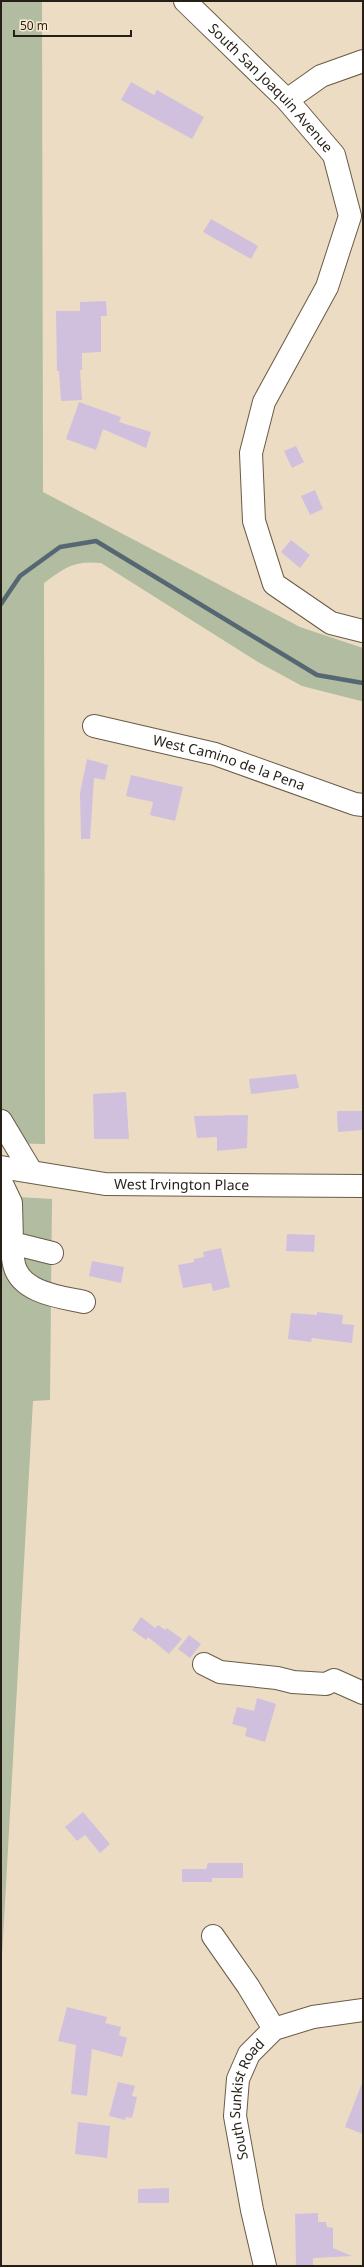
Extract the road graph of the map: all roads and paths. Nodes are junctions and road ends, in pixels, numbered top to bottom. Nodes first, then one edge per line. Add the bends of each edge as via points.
1 (185, 1) edge
2 (363, 62) edge
3 (287, 100) junction
4 (363, 630) edge
5 (94, 726) dead end
6 (363, 805) edge
7 (2, 1125) edge
8 (9, 1175) edge
9 (363, 1186) edge
10 (12, 1242) junction
11 (52, 1253) dead end
12 (84, 1302) dead end
13 (204, 1664) dead end
14 (363, 1693) edge
15 (212, 1936) dead end
16 (363, 2010) edge
17 (274, 2029) junction
18 (265, 2266) edge

1 - 3 street, South San Joaquin Avenue
2 - 3 street via 322,76
3 - 4 street, South San Joaquin Avenue via 334,155 350,216 327,287 264,402 251,454 254,521 274,584 331,623
5 - 6 street, West Camino de la Pena via 215,754
7 - 8 street
8 - 9 street, West Irvington Place via 105,1184
8 - 10 street
10 - 11 street
10 - 12 street via 14,1265 26,1282 50,1294
13 - 14 street via 220,1672 292,1682 326,1684 334,1680
15 - 17 street via 248,1986
16 - 17 street, South Sunkist Road via 313,2017
17 - 18 street, South Sunkist Road via 248,2054 238,2079 235,2116

